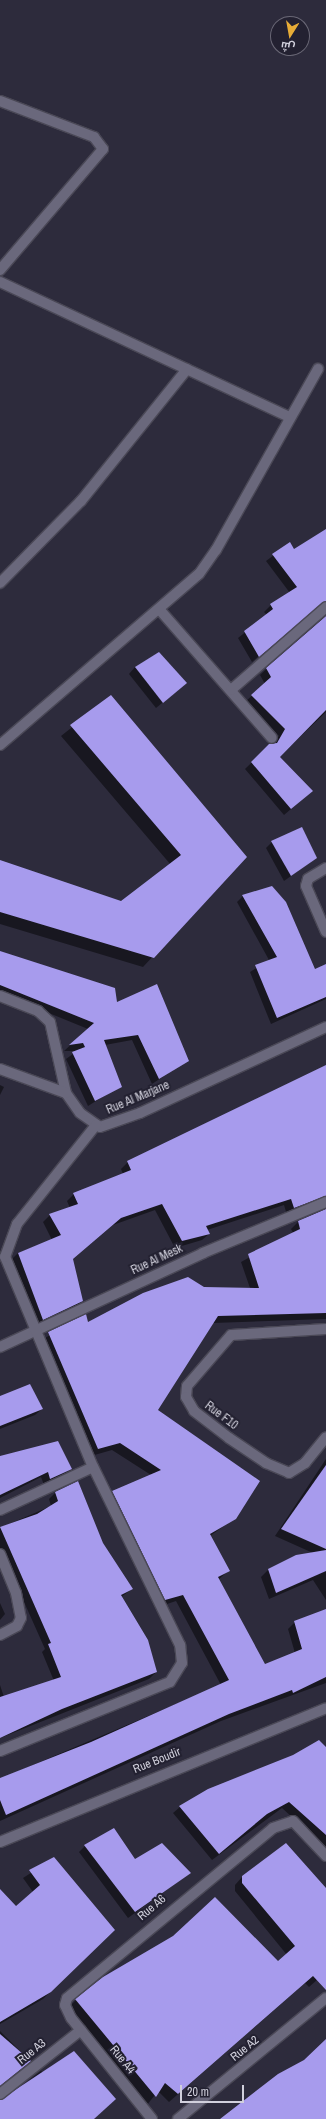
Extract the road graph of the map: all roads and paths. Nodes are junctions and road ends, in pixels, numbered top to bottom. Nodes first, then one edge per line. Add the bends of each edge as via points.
1 (0, 101) edge
2 (0, 270) edge
3 (0, 282) edge
4 (187, 369) junction
5 (318, 369) dead end
6 (289, 417) junction
7 (0, 583) edge
8 (326, 607) edge
9 (159, 609) junction
10 (231, 690) junction
11 (272, 738) dead end
12 (0, 745) edge
13 (326, 868) edge
14 (326, 932) edge
15 (0, 996) edge
16 (326, 1027) edge
17 (0, 1069) edge
18 (66, 1093) junction
19 (96, 1125) junction
20 (326, 1202) edge
21 (326, 1329) edge
22 (35, 1331) junction
23 (0, 1347) edge
24 (326, 1437) edge
25 (93, 1466) junction
26 (0, 1510) edge
27 (0, 1554) edge
28 (0, 1635) edge
29 (326, 1708) edge
30 (0, 1751) edge
31 (0, 1842) edge
32 (326, 1856) edge
33 (326, 1998) edge
34 (71, 2018) joint
35 (81, 2030) junction
36 (0, 2094) edge
37 (152, 2119) edge
38 (178, 2119) edge

1 - 2 street via 94,137 103,149
3 - 4 street
4 - 6 street
4 - 7 street via 81,502
5 - 6 street
6 - 9 street via 216,550 199,574
8 - 10 street
9 - 10 street
9 - 12 street
10 - 11 street
13 - 14 street via 308,879 306,886
15 - 18 street, Rue Al Marjane via 38,1011 50,1022
16 - 19 street, Rue Al Marjane via 140,1113 105,1126
17 - 18 street
18 - 19 street, Rue Al Marjane via 80,1113
19 - 22 street via 34,1199 7,1242 6,1263
20 - 22 street, Rue Al Mesk via 203,1253
21 - 24 street, Rue F10 via 231,1335 187,1386 186,1397 194,1411 229,1438 266,1463 289,1474 305,1464
22 - 23 street, Rue Al Mesk
22 - 25 street
25 - 26 street
25 - 30 street via 180,1645 180,1669 170,1682
27 - 28 street via 16,1593 21,1618 17,1626
29 - 31 street, Rue Boudir
32 - 34 street, Rue A6 via 293,1822 272,1828 78,1987 66,2002
33 - 38 street, Rue A2
34 - 35 street, Rue A4
35 - 36 street, Rue A3
35 - 37 street, Rue A4

